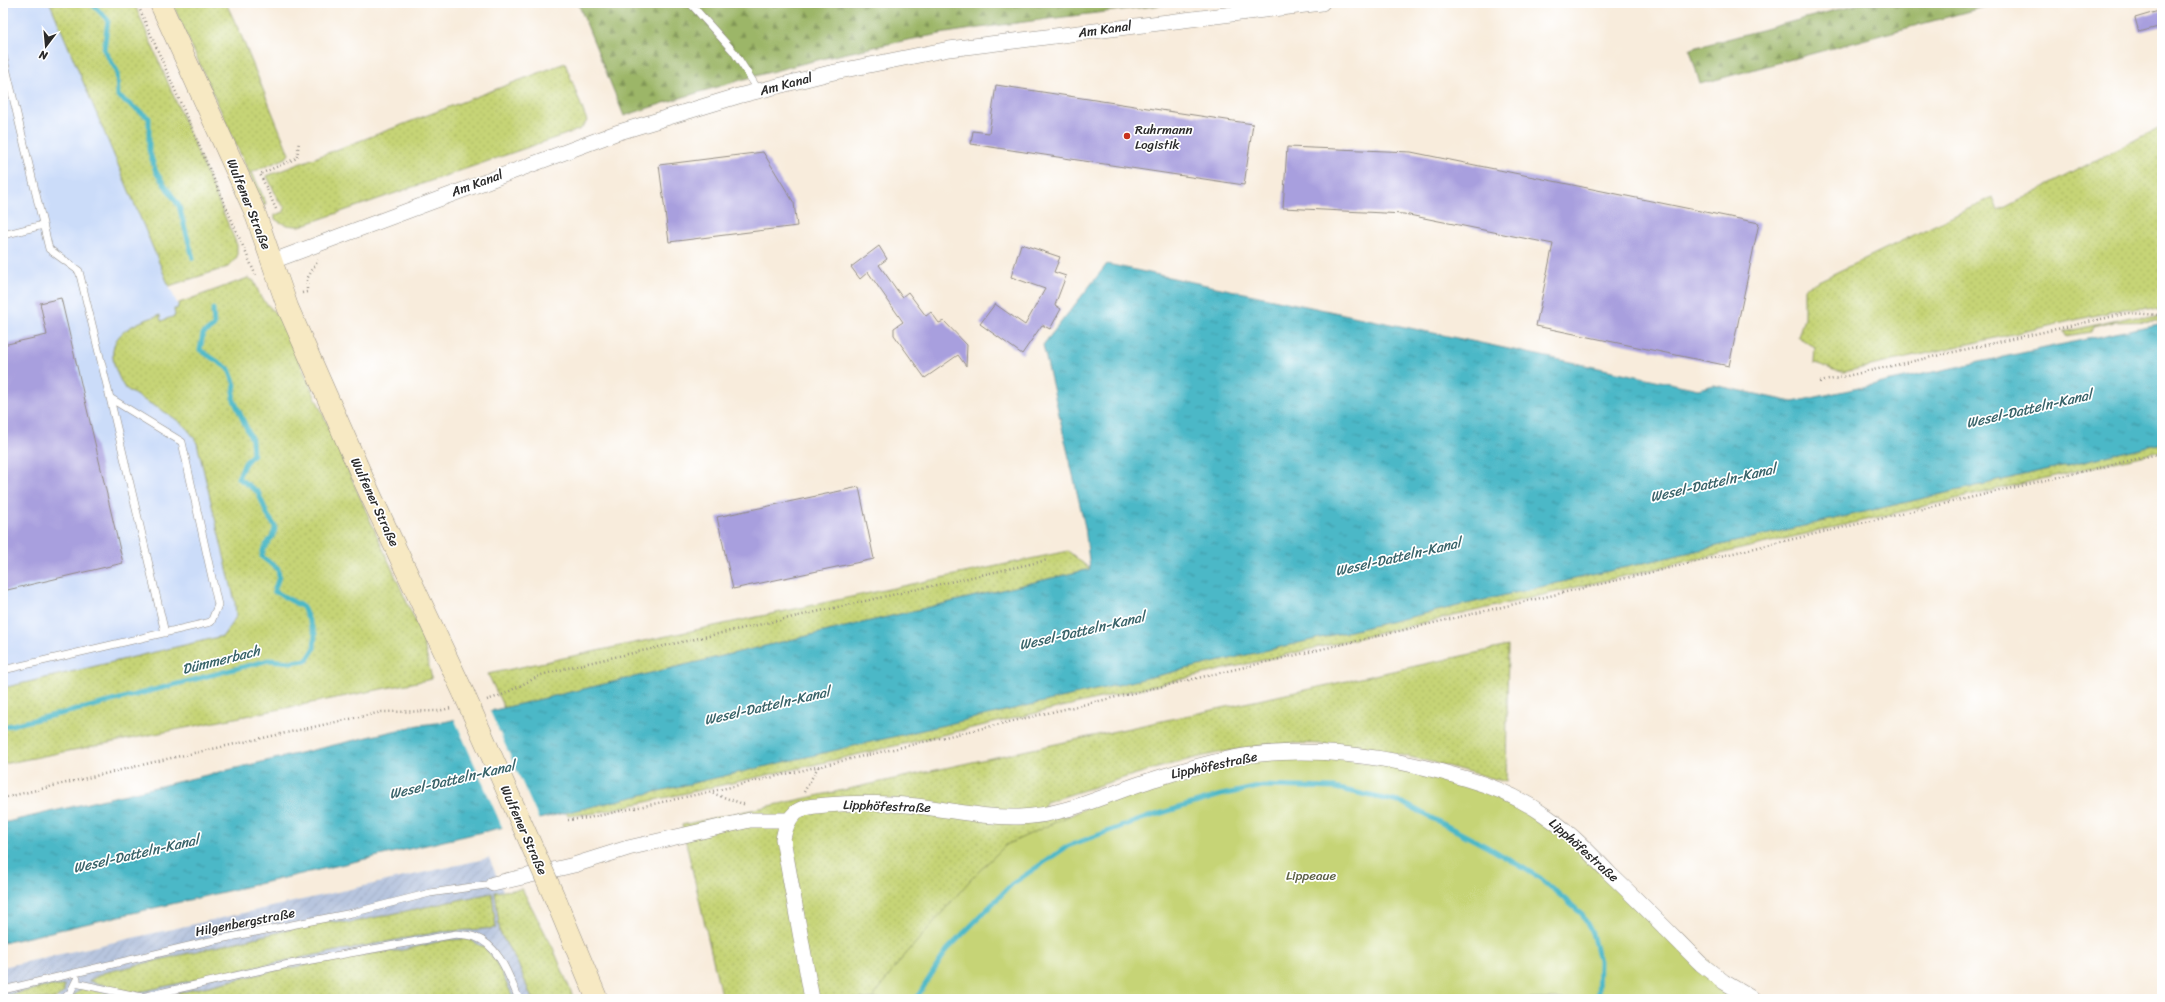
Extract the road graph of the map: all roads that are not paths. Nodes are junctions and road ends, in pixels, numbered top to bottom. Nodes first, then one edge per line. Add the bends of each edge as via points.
1 (160, 3) edge
2 (690, 3) edge
3 (1322, 3) edge
4 (3, 55) edge
5 (759, 91) junction
6 (42, 225) junction
7 (3, 235) edge
8 (273, 261) junction
9 (110, 398) junction
10 (165, 633) junction
11 (3, 670) edge
12 (789, 820) junction
13 (493, 884) joint
14 (81, 972) junction
15 (75, 983) junction
16 (3, 990) edge
17 (138, 998) edge
18 (63, 999) edge
19 (519, 999) edge
20 (597, 999) edge
21 (812, 999) edge
22 (1753, 999) edge

1 - 8 main road, Wulfener Straße via 254,210
2 - 5 lane via 734,52
3 - 5 street, Am Kanal via 949,49 830,72
4 - 6 lane
5 - 8 street, Am Kanal via 604,137
6 - 7 lane
6 - 9 lane via 49,249 79,271
8 - 20 main road, Wulfener Straße, bridge via 288,308 352,454 557,903
9 - 10 lane
9 - 10 lane via 182,442 218,605 211,622
10 - 11 lane
12 - 13 street via 750,820 628,848 574,865
12 - 21 street via 782,838
12 - 22 street, Lipphöfestraße via 798,810 804,808 839,804 915,806 1002,817 1041,815 1068,809 1159,777 1204,765 1270,753 1318,752 1398,762 1482,783 1545,815 1572,836 1701,964 1724,982
13 - 14 lane, Hilgenbergstraße via 430,893 352,913 210,941
14 - 15 lane
14 - 16 lane, Hilgenbergstraße
15 - 17 lane
15 - 18 lane
17 - 19 lane via 284,965 456,934 474,936 488,944 502,960

